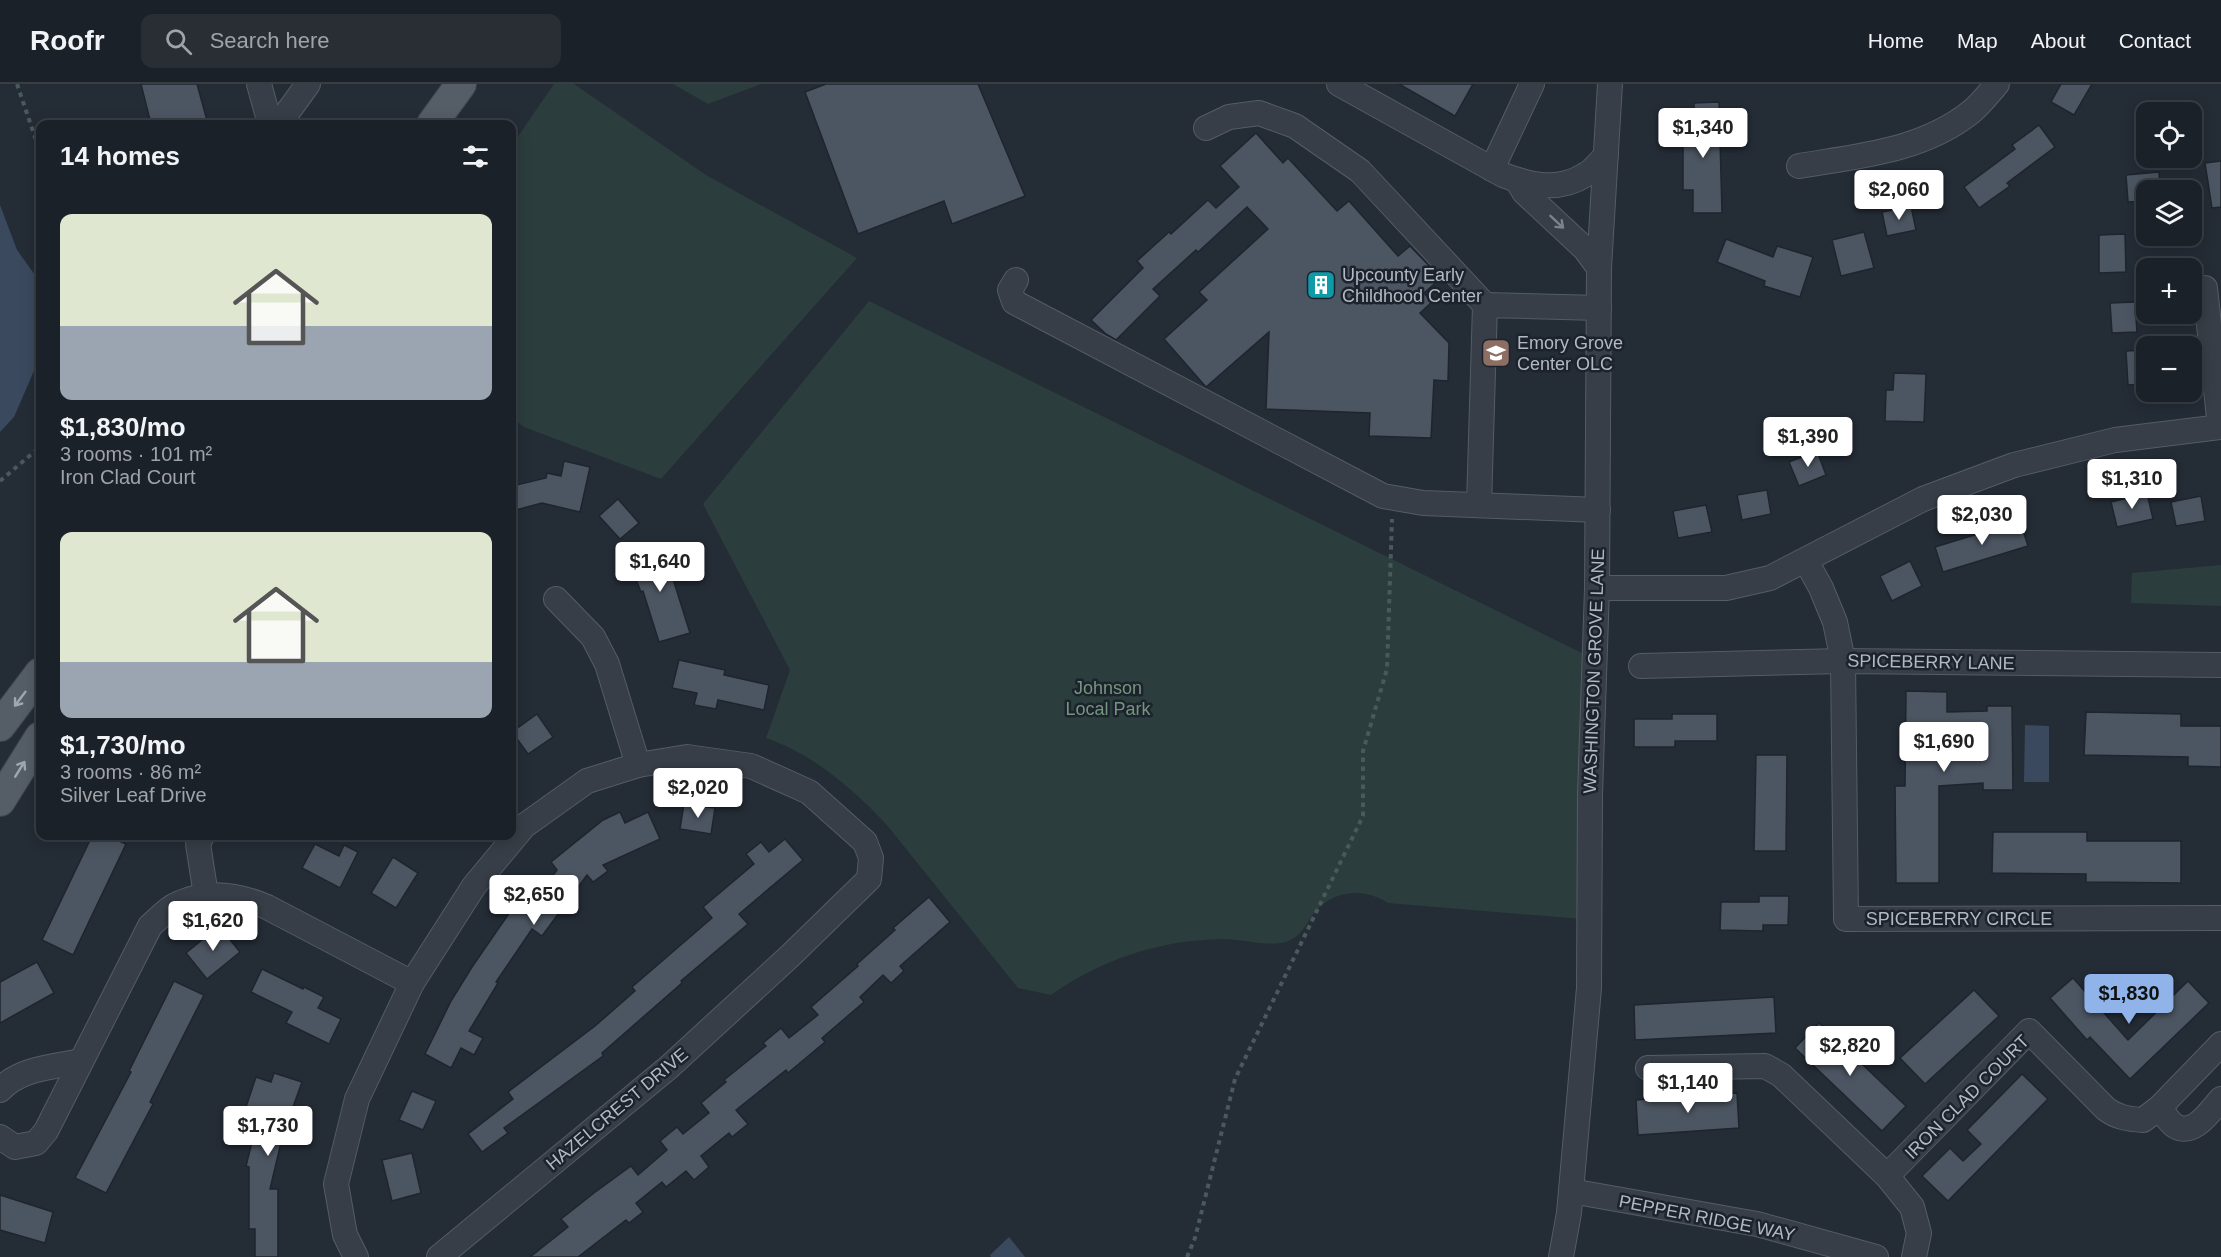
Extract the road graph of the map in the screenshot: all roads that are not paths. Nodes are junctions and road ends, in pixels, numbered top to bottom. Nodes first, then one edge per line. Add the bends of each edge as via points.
1 (259, 84) edge
2 (308, 84) edge
3 (461, 84) edge
4 (1340, 84) edge
5 (1532, 84) edge
6 (1610, 84) edge
7 (1997, 84) edge
8 (269, 120) edge
9 (282, 120) edge
10 (435, 120) edge
11 (1206, 128) dead end
12 (1606, 155) junction
13 (1799, 166) dead end
14 (1492, 169) junction
15 (1517, 180) junction
16 (1599, 268) junction
17 (1016, 280) dead end
18 (2205, 288) dead end
19 (1485, 305) junction
20 (1599, 308) junction
21 (2221, 427) edge
22 (1479, 505) junction
23 (1598, 510) junction
24 (1806, 561) junction
25 (1597, 588) junction
26 (556, 599) dead end
27 (1843, 662) junction
28 (2221, 665) edge
29 (1641, 666) dead end
30 (36, 678) edge
31 (0, 726) edge
32 (36, 743) edge
33 (638, 765) junction
34 (0, 801) edge
35 (516, 835) edge
36 (200, 840) edge
37 (512, 840) edge
38 (206, 895) junction
39 (2221, 918) edge
40 (412, 983) junction
41 (2221, 1044) edge
42 (81, 1061) junction
43 (1648, 1068) dead end
44 (0, 1090) edge
45 (2221, 1099) edge
46 (2159, 1108) junction
47 (0, 1137) edge
48 (1887, 1176) junction
49 (1571, 1191) junction
50 (356, 1257) edge
51 (439, 1257) edge
52 (1561, 1257) edge
53 (1876, 1257) edge
54 (1914, 1257) edge

1 - 8 street
2 - 9 street
3 - 10 main road
4 - 14 street
5 - 14 street
6 - 12 street, WASHINGTON GROVE LANE
7 - 13 street via 1972,111 1927,139 1882,153
11 - 19 street via 1229,117 1259,113 1295,126 1360,171
12 - 15 street via 1587,175 1569,183 1550,187
12 - 16 street, WASHINGTON GROVE LANE
14 - 15 street
15 -> 16 street via 1524,192 1585,249
16 - 20 street, WASHINGTON GROVE LANE
17 - 22 street via 1010,290 1014,302 1383,496 1423,503
18 - 21 street
19 - 20 street
19 - 22 street
20 - 23 street, WASHINGTON GROVE LANE
21 - 24 street via 2115,440 2014,465 1923,499
22 - 23 street
23 - 25 street, WASHINGTON GROVE LANE
24 - 25 street via 1770,578 1726,588
24 - 27 street via 1835,622
25 - 49 street, WASHINGTON GROVE LANE via 1588,988
26 - 33 street via 593,637 607,664
27 - 28 street, SPICEBERRY LANE
27 - 29 street, SPICEBERRY LANE
27 - 39 street, SPICEBERRY CIRCLE via 1846,919
30 -> 31 main road
34 -> 32 main road
33 - 35 street, HAZELCREST DRIVE via 587,781
33 - 51 street, HAZELCREST DRIVE via 687,757 751,766 810,792 865,842 872,858 869,879 669,1067
36 - 38 street
37 - 40 street, HAZELCREST DRIVE via 474,885
38 - 40 street via 244,897
38 - 42 street via 178,903 150,926
40 - 50 street, HAZELCREST DRIVE via 357,1099 336,1184 345,1236
41 - 46 street, IRON CLAD COURT
42 - 44 street via 27,1072
42 - 47 street via 36,1143 15,1147
43 - 48 street via 1765,1066 1781,1075
45 - 46 street via 2197,1125 2185,1128 2175,1125
46 - 48 street, IRON CLAD COURT via 2143,1120 2115,1116 2029,1031
48 - 54 street via 1912,1207 1919,1233
49 - 52 street, WASHINGTON GROVE LANE
49 - 53 street, PEPPER RIDGE WAY via 1757,1224

